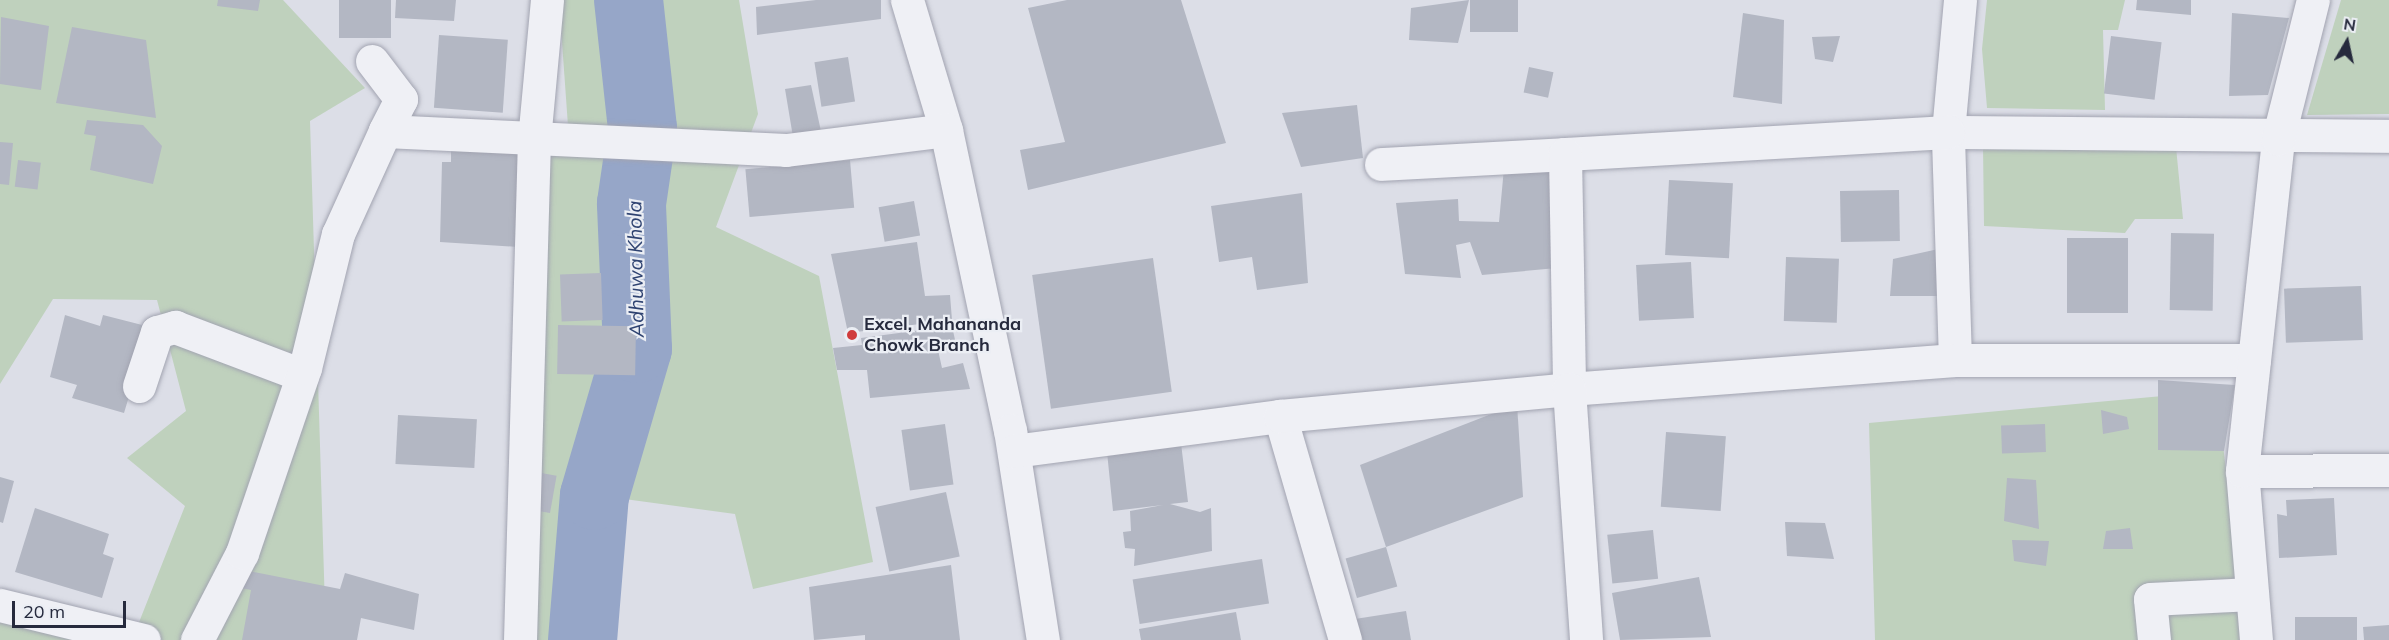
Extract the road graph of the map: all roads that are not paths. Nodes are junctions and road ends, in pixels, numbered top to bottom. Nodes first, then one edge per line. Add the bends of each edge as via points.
1 (547, 0) edge
2 (907, 0) edge
3 (1960, 0) edge
4 (2313, 0) edge
5 (372, 61) dead end
6 (946, 130) junction
7 (385, 131) junction
8 (1948, 132) junction
9 (2389, 136) edge
10 (2278, 139) junction
11 (534, 140) junction
12 (1565, 154) junction
13 (1382, 164) dead end
14 (1955, 360) junction
15 (2254, 360) junction
16 (302, 375) junction
17 (139, 386) dead end
18 (1569, 389) junction
19 (1280, 416) junction
20 (1014, 451) junction
21 (2389, 470) edge
22 (2242, 471) junction
23 (2252, 594) junction
24 (0, 604) edge
25 (144, 640) edge
26 (197, 640) edge
27 (520, 640) edge
28 (1043, 640) edge
29 (1345, 640) edge
30 (1586, 640) edge
31 (2154, 640) edge
32 (2256, 640) edge

1 - 11 street
2 - 6 street
3 - 8 street
4 - 10 street
5 - 7 street via 401,99
6 - 11 street via 786,150 665,141
6 - 20 street
7 - 11 street
7 - 16 street via 338,234
8 - 10 street
8 - 12 street
8 - 14 street
9 - 10 street
10 - 15 street
11 - 27 street
12 - 13 street
12 - 18 street
14 - 15 street
14 - 18 street
15 - 22 street
16 - 17 street via 175,327 157,332
16 - 26 street via 242,553
18 - 19 street
18 - 30 street
19 - 20 street
19 - 29 street
20 - 28 street
21 - 22 street
22 - 23 street
23 - 31 street via 2150,598
23 - 32 street
24 - 25 street

